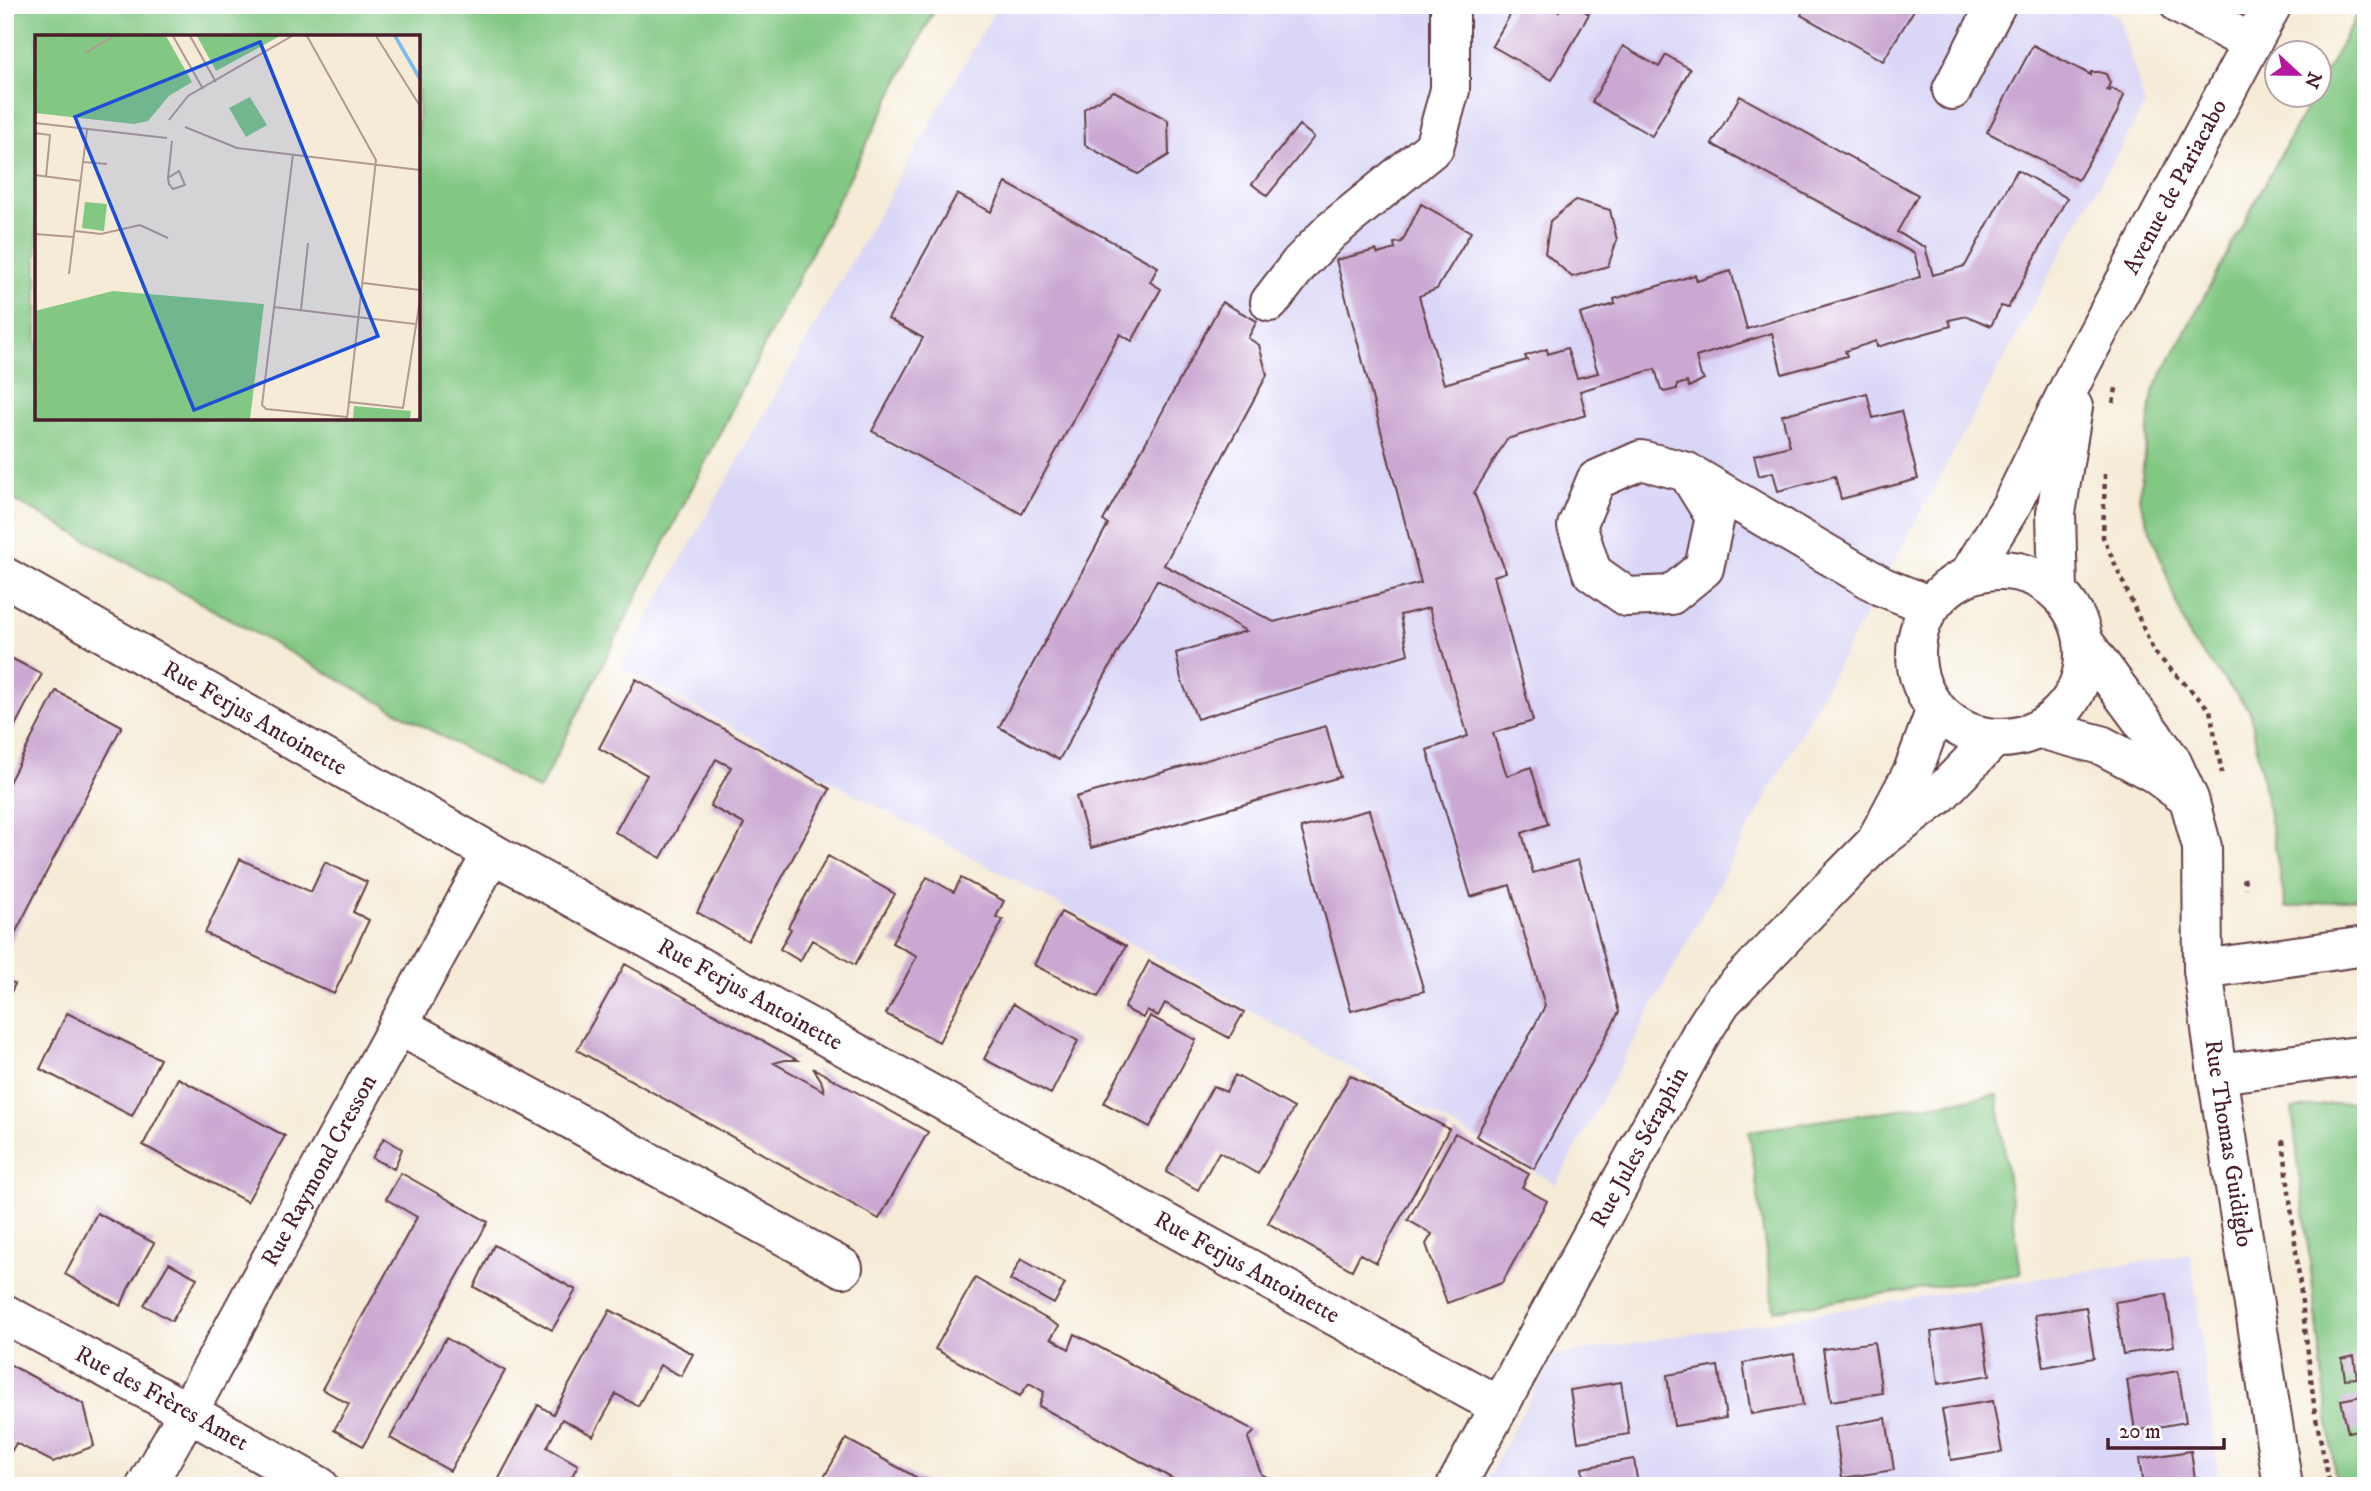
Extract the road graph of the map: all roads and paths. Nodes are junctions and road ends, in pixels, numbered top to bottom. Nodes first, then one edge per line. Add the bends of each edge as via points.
1 (1450, 5) edge
2 (1996, 5) edge
3 (2180, 5) edge
4 (2272, 5) edge
5 (2251, 43) junction
6 (1952, 90) dead end
7 (1270, 302) dead end
8 (2079, 368) junction
9 (2119, 377) dead end
10 (2109, 416) dead end
11 (2105, 470) dead end
12 (1687, 472) dead end
13 (1968, 576) junction
14 (5, 577) edge
15 (2058, 592) junction
16 (1925, 619) junction
17 (2083, 641) junction
18 (1936, 709) junction
19 (2040, 729) junction
20 (1993, 739) junction
21 (2224, 779) dead end
22 (2189, 799) junction
23 (1874, 844) junction
24 (492, 853) junction
25 (2243, 874) dead end
26 (2246, 888) dead end
27 (2366, 947) edge
28 (2203, 969) junction
29 (398, 1025) junction
30 (2366, 1055) edge
31 (2217, 1074) junction
32 (2283, 1140) dead end
33 (843, 1268) dead end
34 (5, 1314) edge
35 (1499, 1406) junction
36 (188, 1412) junction
37 (146, 1486) edge
38 (319, 1486) edge
39 (1456, 1486) edge
40 (2283, 1486) edge
41 (2330, 1486) edge

1 - 7 street via 1450,90 1434,147 1331,231
2 - 6 street
3 - 5 street
4 - 5 street, Avenue de Pariacabo
5 - 8 street, Avenue de Pariacabo
8 - 13 street, Avenue de Pariacabo via 2011,506
8 - 15 street, Avenue de Pariacabo via 2056,513
9 - 10 path
11 - 21 path via 2103,537 2154,652 2210,710
12 - 16 street via 1883,587
13 - 15 street via 1991,570 2015,571
13 - 16 street via 1948,588
14 - 24 street, Rue Ferjus Antoinette
15 - 17 street via 2075,615
16 - 18 street via 1915,660 1922,686
17 - 19 street via 2083,667 2075,692 2060,713
17 - 22 street, Rue Thomas Guidiglo via 2171,760
18 - 20 street via 1951,724
18 - 23 street via 1913,771
19 - 20 street
19 - 22 street via 2101,745 2154,773
20 - 23 street via 1939,795
22 - 28 street, Rue Thomas Guidiglo via 2202,847
23 - 35 street, Rue Jules Séraphin via 1722,1001
24 - 29 street, Rue Raymond Cresson
24 - 35 street, Rue Ferjus Antoinette
25 - 26 path
27 - 28 street
28 - 31 street, Rue Thomas Guidiglo
29 - 33 street
29 - 36 street, Rue Raymond Cresson
30 - 31 street
31 - 40 street, Rue Thomas Guidiglo
32 - 41 path via 2315,1413
34 - 36 street, Rue des Frères Amet
35 - 39 street, Rue Jules Séraphin
36 - 37 street, Rue Raymond Cresson
36 - 38 street, Rue des Frères Amet

